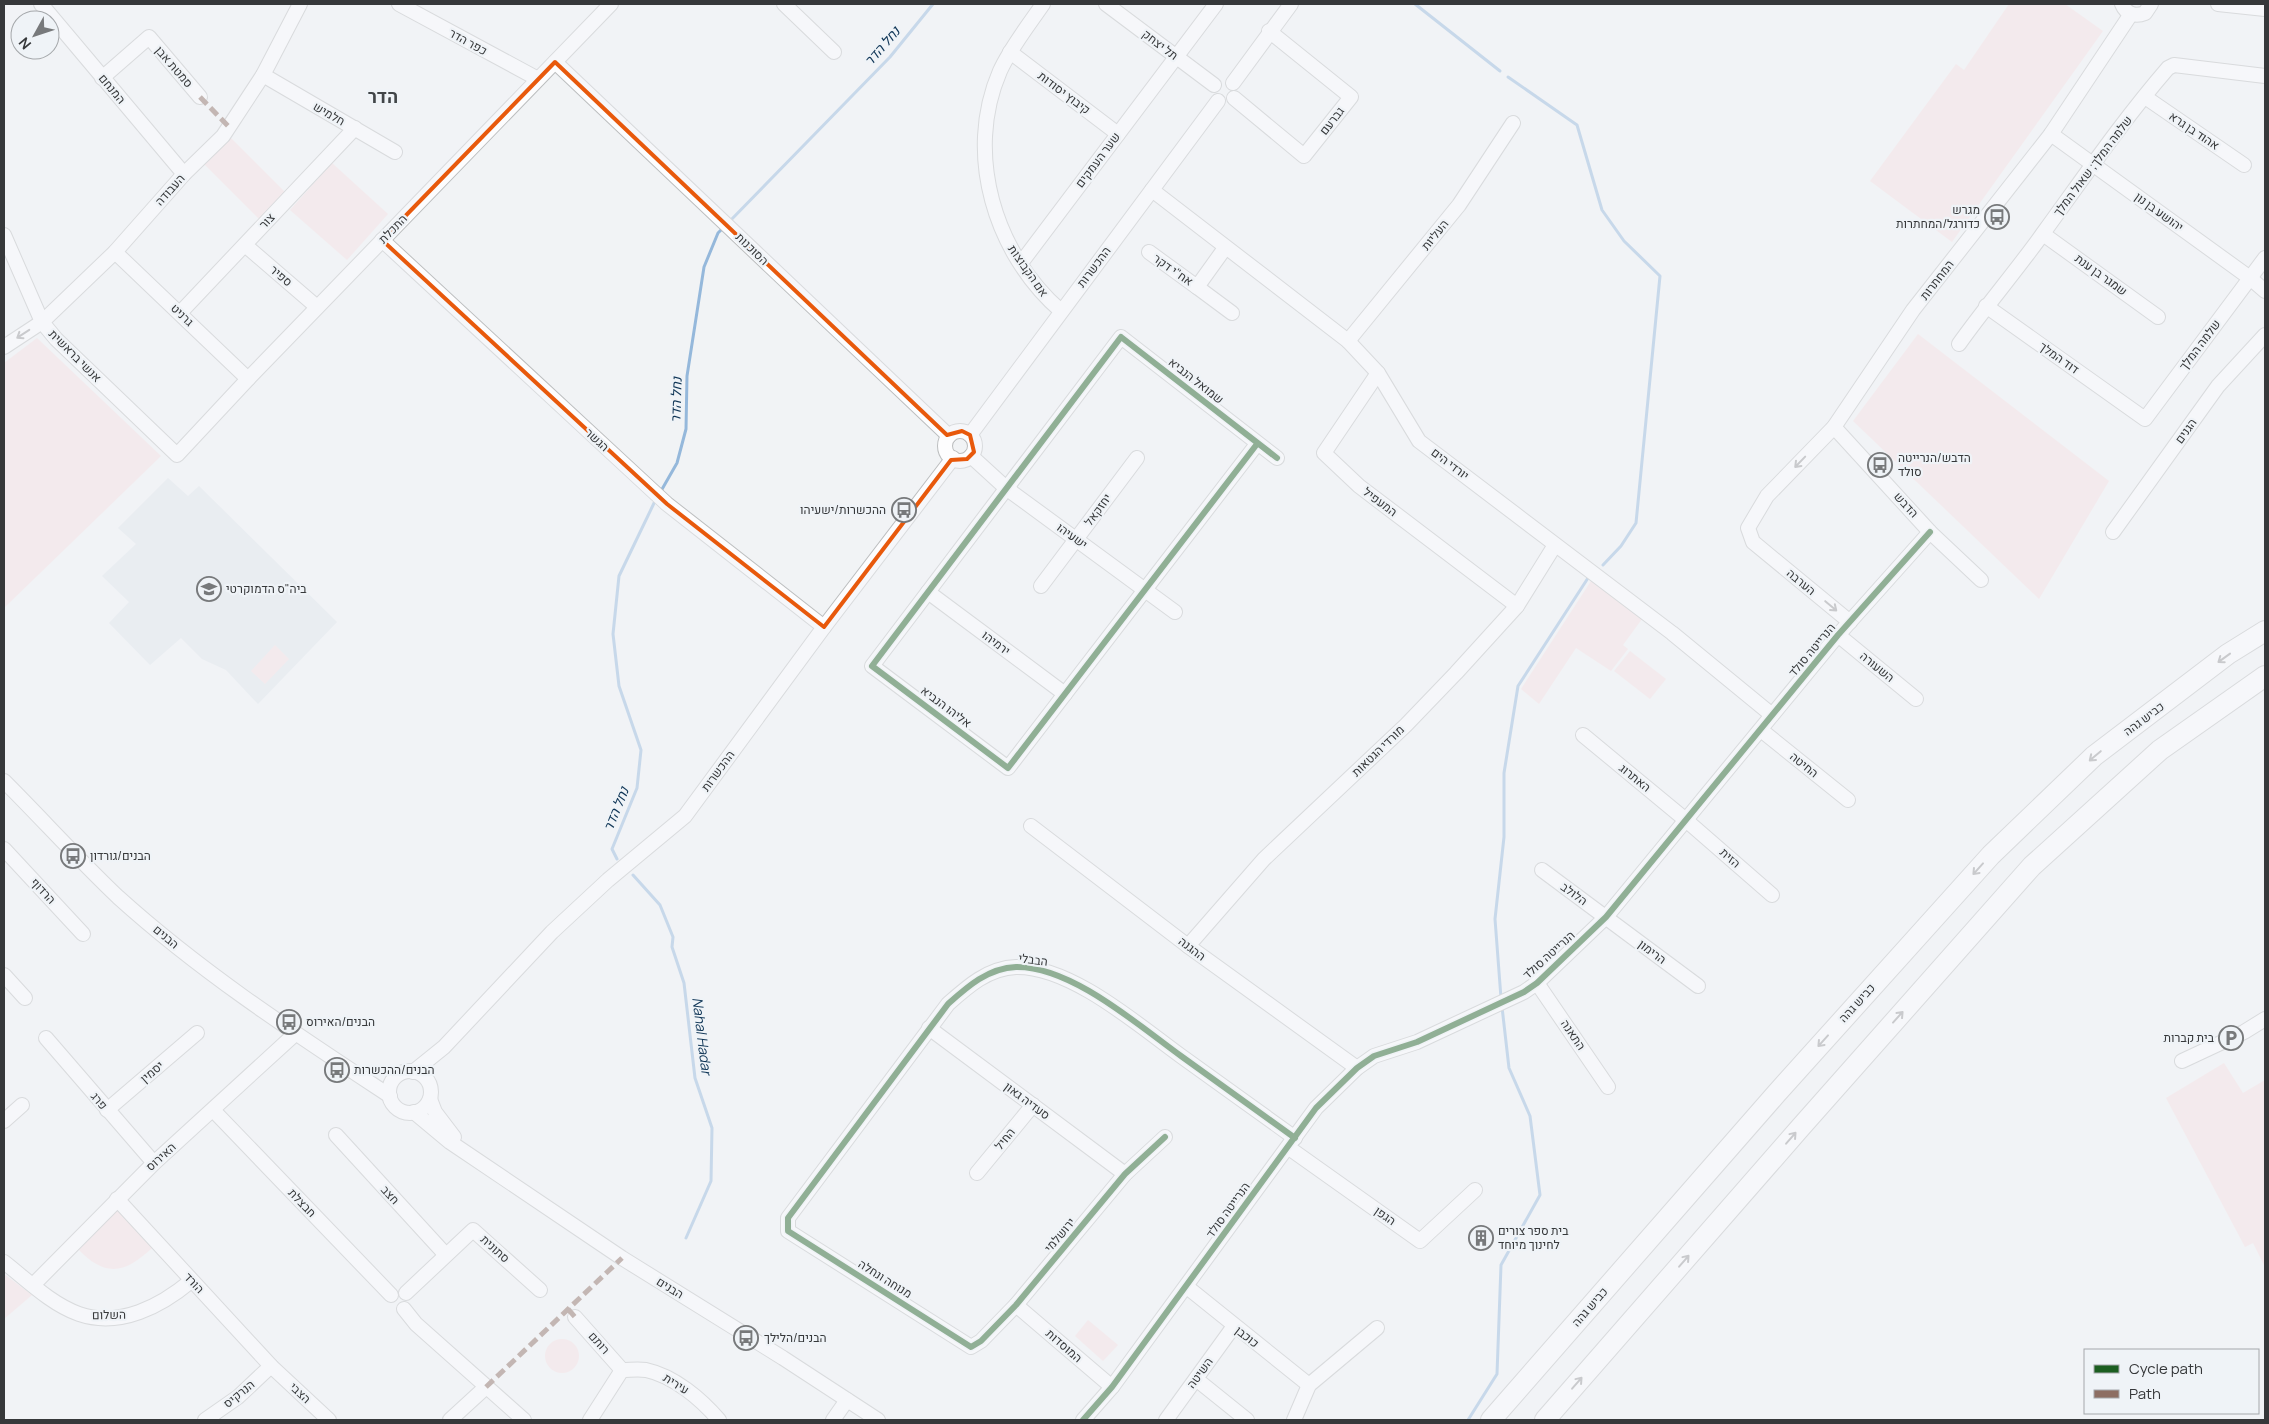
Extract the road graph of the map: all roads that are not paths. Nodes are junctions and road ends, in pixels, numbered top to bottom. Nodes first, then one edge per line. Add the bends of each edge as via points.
1 (41, 4) edge
2 (300, 4) edge
3 (399, 4) edge
4 (611, 4) edge
5 (784, 4) edge
6 (1043, 4) edge
7 (1106, 4) edge
8 (1216, 4) edge
9 (1291, 4) edge
10 (2151, 4) edge
11 (2218, 4) edge
12 (2126, 9) edge
13 (2265, 9) edge
14 (1269, 31) junction
15 (834, 52) dead end
16 (1010, 52) junction
17 (1176, 58) junction
18 (555, 62) junction
19 (263, 76) junction
20 (2265, 76) edge
21 (102, 78) junction
22 (538, 79) junction
23 (1233, 83) junction
24 (1214, 85) junction
25 (200, 97) dead end
26 (2145, 97) junction
27 (1234, 98) junction
28 (1218, 101) junction
29 (1513, 123) dead end
30 (354, 128) junction
31 (1118, 134) junction
32 (2051, 134) junction
33 (395, 152) dead end
34 (2092, 164) junction
35 (2244, 164) dead end
36 (184, 174) junction
37 (1152, 190) junction
38 (2043, 234) junction
39 (4, 235) edge
40 (382, 240) junction
41 (245, 245) junction
42 (1225, 248) junction
43 (115, 252) junction
44 (1149, 252) dead end
45 (2265, 258) edge
46 (1021, 263) junction
47 (2250, 278) junction
48 (1197, 287) junction
49 (2265, 291) edge
50 (1986, 306) junction
51 (317, 307) junction
52 (1061, 311) junction
53 (180, 313) junction
54 (1232, 313) dead end
55 (2158, 317) dead end
56 (42, 322) junction
57 (2265, 335) edge
58 (1121, 336) joint
59 (1348, 341) junction
60 (1959, 344) dead end
61 (4, 347) edge
62 (1378, 373) junction
63 (248, 378) junction
64 (2133, 409) joint
65 (1834, 428) junction
66 (970, 435) junction
67 (949, 436) junction
68 (1257, 444) junction
69 (178, 455) joint
70 (971, 456) junction
71 (953, 458) junction
72 (1137, 458) dead end
73 (1277, 458) dead end
74 (1006, 488) junction
75 (1930, 532) junction
76 (2113, 532) dead end
77 (1077, 540) junction
78 (1753, 542) joint
79 (1555, 545) junction
80 (1981, 580) dead end
81 (1041, 586) dead end
82 (1145, 590) junction
83 (928, 592) junction
84 (1517, 606) junction
85 (1175, 612) dead end
86 (1850, 622) junction
87 (824, 627) junction
88 (2265, 631) edge
89 (1838, 635) junction
90 (2265, 676) edge
91 (1065, 694) junction
92 (1916, 699) dead end
93 (1772, 715) junction
94 (1761, 730) junction
95 (1584, 736) dead end
96 (4, 781) edge
97 (1848, 800) dead end
98 (1688, 821) junction
99 (1031, 826) dead end
100 (4, 849) edge
101 (1542, 870) dead end
102 (1772, 896) dead end
103 (1606, 917) junction
104 (83, 934) dead end
105 (1188, 946) junction
106 (4, 974) edge
107 (1537, 983) junction
108 (1698, 986) dead end
109 (25, 998) dead end
110 (2265, 1019) edge
111 (930, 1028) junction
112 (197, 1033) dead end
113 (295, 1034) junction
114 (46, 1038) dead end
115 (444, 1047) junction
116 (2182, 1062) dead end
117 (1357, 1068) junction
118 (348, 1069) junction
119 (413, 1072) junction
120 (394, 1079) junction
121 (429, 1082) junction
122 (1608, 1087) dead end
123 (390, 1096) junction
124 (430, 1099) junction
125 (22, 1105) dead end
126 (1033, 1105) junction
127 (107, 1110) junction
128 (213, 1110) junction
129 (414, 1112) junction
130 (4, 1121) edge
131 (336, 1135) dead end
132 (1165, 1137) dead end
133 (1292, 1143) junction
134 (465, 1152) junction
135 (154, 1163) junction
136 (978, 1173) dead end
137 (1125, 1174) junction
138 (1475, 1190) dead end
139 (117, 1199) junction
140 (788, 1230) joint
141 (445, 1254) junction
142 (4, 1262) edge
143 (191, 1281) junction
144 (33, 1285) junction
145 (1186, 1287) junction
146 (540, 1290) dead end
147 (406, 1293) junction
148 (391, 1295) junction
149 (1016, 1305) junction
150 (404, 1309) junction
151 (575, 1317) dead end
152 (1234, 1326) junction
153 (1376, 1328) dead end
154 (971, 1347) joint
155 (272, 1366) junction
156 (622, 1370) junction
157 (1196, 1379) junction
158 (1308, 1385) junction
159 (486, 1387) junction
160 (1112, 1387) junction
161 (847, 1400) junction
162 (205, 1420) edge
163 (329, 1420) edge
164 (450, 1420) edge
165 (524, 1420) edge
166 (590, 1420) edge
167 (720, 1420) edge
168 (833, 1420) edge
169 (878, 1420) edge
170 (1084, 1420) edge
171 (1166, 1420) edge
172 (1247, 1420) edge
173 (1294, 1420) edge
174 (1492, 1420) edge
175 (1545, 1420) edge

1 - 21 street, המנחם
2 - 19 street, העבודה
3 - 22 street, כפר הדר
4 - 18 street, התכלת
5 - 15 street
6 - 16 street, אם הקבוצות
7 - 17 street, תל יצחק
8 - 17 street, שער העמקים
9 - 14 street
10 - 12 street via 2145,13
11 - 13 street
12 - 32 street, המחתרות
14 - 23 street
14 - 27 street, גברעם via 1351,97 1304,156
16 - 31 street, קיבוץ יסודות
16 - 46 street, אם הקבוצות via 999,73 987,116 986,166 988,191 998,220
17 - 24 street, תל יצחק
17 - 31 street, שער העמקים
18 - 22 street, התכלת
18 - 67 street, הסוכנות
19 - 30 street, חלמיש
19 - 36 street, העבודה via 223,136
20 - 26 street, שלמה המלך; שאול המלך via 2174,65
21 - 25 street, סמטת אבן via 149,38
21 - 36 street, המנחם
22 - 40 street, התכלת
23 - 24 street via 1225,79
23 - 27 street
24 - 28 street via 1213,95
26 - 34 street, שלמה המלך; שאול המלך
26 - 35 street, אהוד בן גרא
27 - 28 street via 1226,103
28 - 37 street, ההכשרות
29 - 59 street, העליות via 1459,205
30 - 33 street, חלמיש
30 - 41 street, צור
31 - 46 street, שער העמקים
32 - 34 street, יהושע בן נון
32 - 65 street, המחתרות via 1913,310
34 - 38 street, שלמה המלך; שאול המלך
34 - 47 street, יהושע בן נון
36 - 43 street, העבודה
37 - 42 street, יורדי הים
37 - 52 street, ההכשרות
38 - 50 street, שלמה המלך; שאול המלך
38 - 55 street, שמגר בן ענת
39 - 56 street, אנשי בראשית
40 - 51 street, התכלת
40 - 87 street, הגשר via 667,504
41 - 51 street, ספיר
41 - 53 street, צור
42 - 48 street, אח"י דקר
42 - 59 street, יורדי הים
43 - 53 street, גרניט
43 - 56 street, העבודה
44 - 48 street, אח"י דקר
45 - 47 street, שלמה המלך
46 - 52 street, אם הקבוצות via 1046,298
47 - 49 street, יהושע בן נון
47 - 64 street, שלמה המלך via 2145,419
48 - 54 street, אח"י דקר
50 - 60 street, שלמה המלך; שאול המלך
50 - 64 street, דוד המלך
51 - 63 street, התכלת
52 - 66 street, ההכשרות
53 - 63 street, גרניט
56 -> 61 street, העבודה
56 - 69 street, אנשי בראשית
57 - 76 street, הגנים via 2218,386
58 - 68 street, שמואל הנביא
58 - 74 street, אליהו הנביא
59 - 62 street, יורדי הים
62 - 79 street, יורדי הים via 1419,441
62 - 84 street, המעפיל via 1324,453 1358,486
63 - 69 street, התכלת
65 - 75 street, הדבש
65 -> 78 street, המחתרות via 1767,496 1748,528
66 - 67 street via 957,431
66 - 70 street via 975,448
67 - 71 street via 946,451
68 - 73 street, שמואל הנביא
68 - 82 street, אליהו הנביא
70 - 71 street via 962,460
70 - 74 street, ישעיהו
71 - 87 street, ההכשרות
72 - 77 street, יחזקאל
74 - 77 street, ישעיהו
74 - 83 street, אליהו הנביא
75 - 80 street, הדבש
75 - 86 street, הנרייטה סולד
77 - 81 street, יחזקאל
77 - 82 street, ישעיהו
78 -> 86 street, הערבה
79 - 84 street, מורדי הגטאות
79 - 93 street, יורדי הים via 1672,633
82 - 85 street, ישעיהו
82 - 91 street, אליהו הנביא
83 - 91 street, ירמיהו
83 - 91 street, אליהו הנביא via 872,666 1008,768
84 - 105 street, מורדי הגטאות via 1406,725 1264,859
86 - 89 street, הנרייטה סולד
87 - 115 street, ההכשרות via 684,816 552,932
88 -> 174 highway, כביש גהה via 2228,654 2094,756 1990,855 1776,1094
89 - 92 street, השעורה
89 - 93 street, הנרייטה סולד
175 -> 90 highway via 2032,866 2160,750
93 - 94 street, הנרייטה סולד
94 - 97 street, החיטה
94 - 98 street, הנרייטה סולד
95 - 98 street, האתרוג
96 - 113 street, הבנים via 130,906 228,987
98 - 102 street, הזית
98 - 103 street, הנרייטה סולד
99 - 105 street, ההגנה
100 - 104 street, הרדוף
101 - 103 street, הלולב
103 - 107 street, הנרייטה סולד
103 - 108 street, הרימון
105 - 117 street, ההגנה
106 - 109 street
107 - 117 street, הנרייטה סולד via 1417,1042 1374,1056
107 - 122 street, התאנה
110 - 116 street
111 - 126 street, סעדיה גאון
111 - 133 street, הבבלי via 948,1004 973,981 991,973 1016,967 1055,974 1098,996
111 - 140 street, הבבלי via 788,1218
112 - 127 street, יסמין
113 - 118 street, הבנים
113 - 128 street, האירוס
114 - 127 street, פרג
115 - 119 street, ההכשרות
115 - 121 street, ההכשרות
117 - 133 street, הנרייטה סולד via 1316,1108
118 - 120 street, הבנים
118 - 123 street, הבנים
119 - 120 street via 403,1072
119 - 121 street
120 - 123 street
121 - 124 street
123 - 129 street via 397,1108 403,1112
124 - 129 street via 424,1108
124 - 134 street, הבנים via 446,1128
125 - 130 street
126 - 136 street, החיל
126 - 137 street, סעדיה גאון
127 - 135 street, פרג
128 - 135 street, האירוס
128 - 148 street, חבצלת
129 - 134 street, הבנים
131 - 141 street, חצב
132 - 137 street, ירושלמי
133 - 138 street, הגפן via 1420,1241
133 - 145 street, הנרייטה סולד
134 - 161 street, הבנים via 622,1258
135 - 139 street, האירוס
137 - 149 street, ירושלמי
139 - 143 street, הורד
139 - 144 street, האירוס
140 - 154 street, מנוחה ונחלה
141 - 146 street, סתונית via 473,1230
141 - 147 street, סתונית
142 - 144 street, השלום
143 - 144 street, השלום via 161,1303 117,1318 79,1314
143 - 155 street, הורד
145 - 152 street, כוכבן
145 - 160 street, הנרייטה סולד
147 - 148 street via 397,1291
147 - 150 street via 410,1300
148 - 150 street via 393,1307
149 - 154 street, ירושלמי
149 - 160 street, המוסדות
150 - 159 street via 416,1324
151 - 156 street, רותם
152 - 157 street, השיטה
152 - 158 street, כוכבן
153 - 158 street
155 - 162 street, הנרקיס via 238,1397
155 - 163 street, הצבי
156 - 166 street
156 - 167 street, עירית via 644,1370 661,1375 703,1401
157 - 171 street, השיטה
157 - 172 street
158 - 173 street
159 - 164 street
159 - 165 street
160 - 170 street
161 - 168 street
161 - 169 street, הבנים

